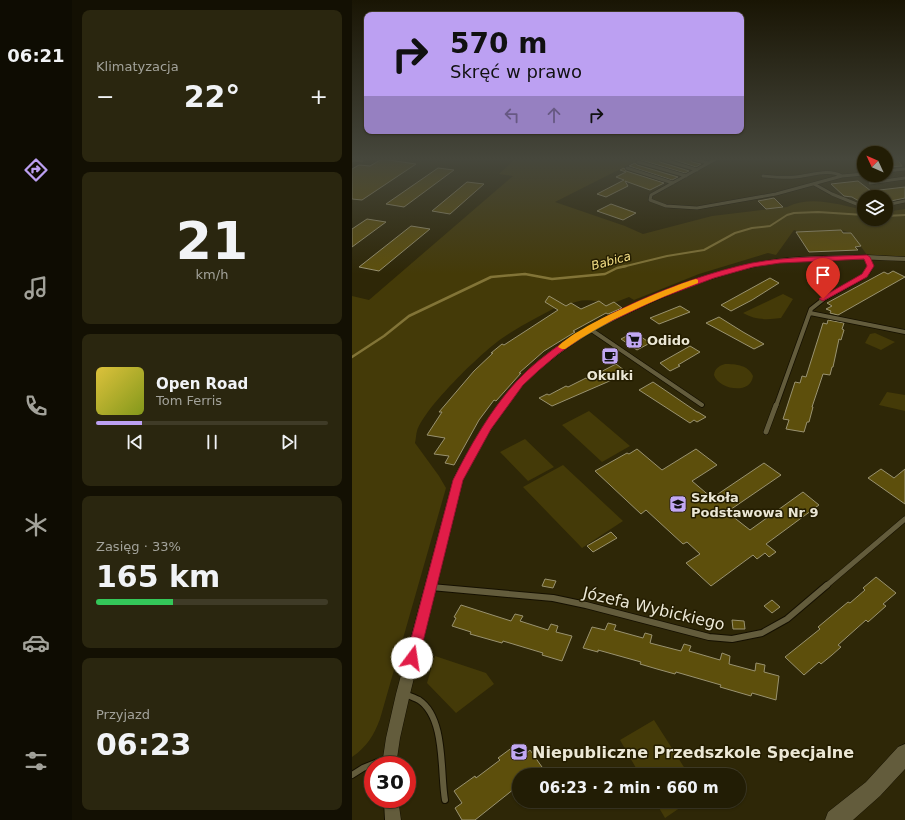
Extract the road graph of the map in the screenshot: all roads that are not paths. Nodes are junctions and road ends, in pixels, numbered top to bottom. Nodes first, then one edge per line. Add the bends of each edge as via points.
1 (651, 197) edge
2 (758, 197) edge
3 (841, 197) edge
4 (905, 201) edge
5 (857, 203) edge
6 (893, 203) edge
7 (867, 257) junction
8 (905, 259) edge
9 (810, 313) junction
10 (590, 328) junction
11 (905, 332) edge
12 (702, 405) dead end
13 (766, 432) dead end
14 (905, 519) edge
15 (430, 586) junction
16 (403, 694) junction
17 (905, 754) edge
18 (390, 756) edge
19 (364, 767) edge
20 (352, 775) edge
21 (445, 800) dead end
22 (392, 808) edge
23 (846, 817) edge
24 (393, 820) edge

1 - 2 lane via 650,200 674,208 697,208
3 - 5 lane
4 - 6 lane
7 - 8 street
7 - 9 lane via 870,266 865,276 818,302
7 - 10 street via 797,259 732,270 682,286
9 - 11 lane
9 - 13 lane
10 - 12 lane
10 - 15 street via 555,352 520,383 469,457 458,480
14 - 15 lane, Józefa Wybickiego via 788,619 762,633 742,638 709,636 553,598
15 - 16 street
16 - 18 street
16 - 21 lane via 422,702 431,712 435,722
17 - 23 street
19 - 20 lane
22 - 24 street

